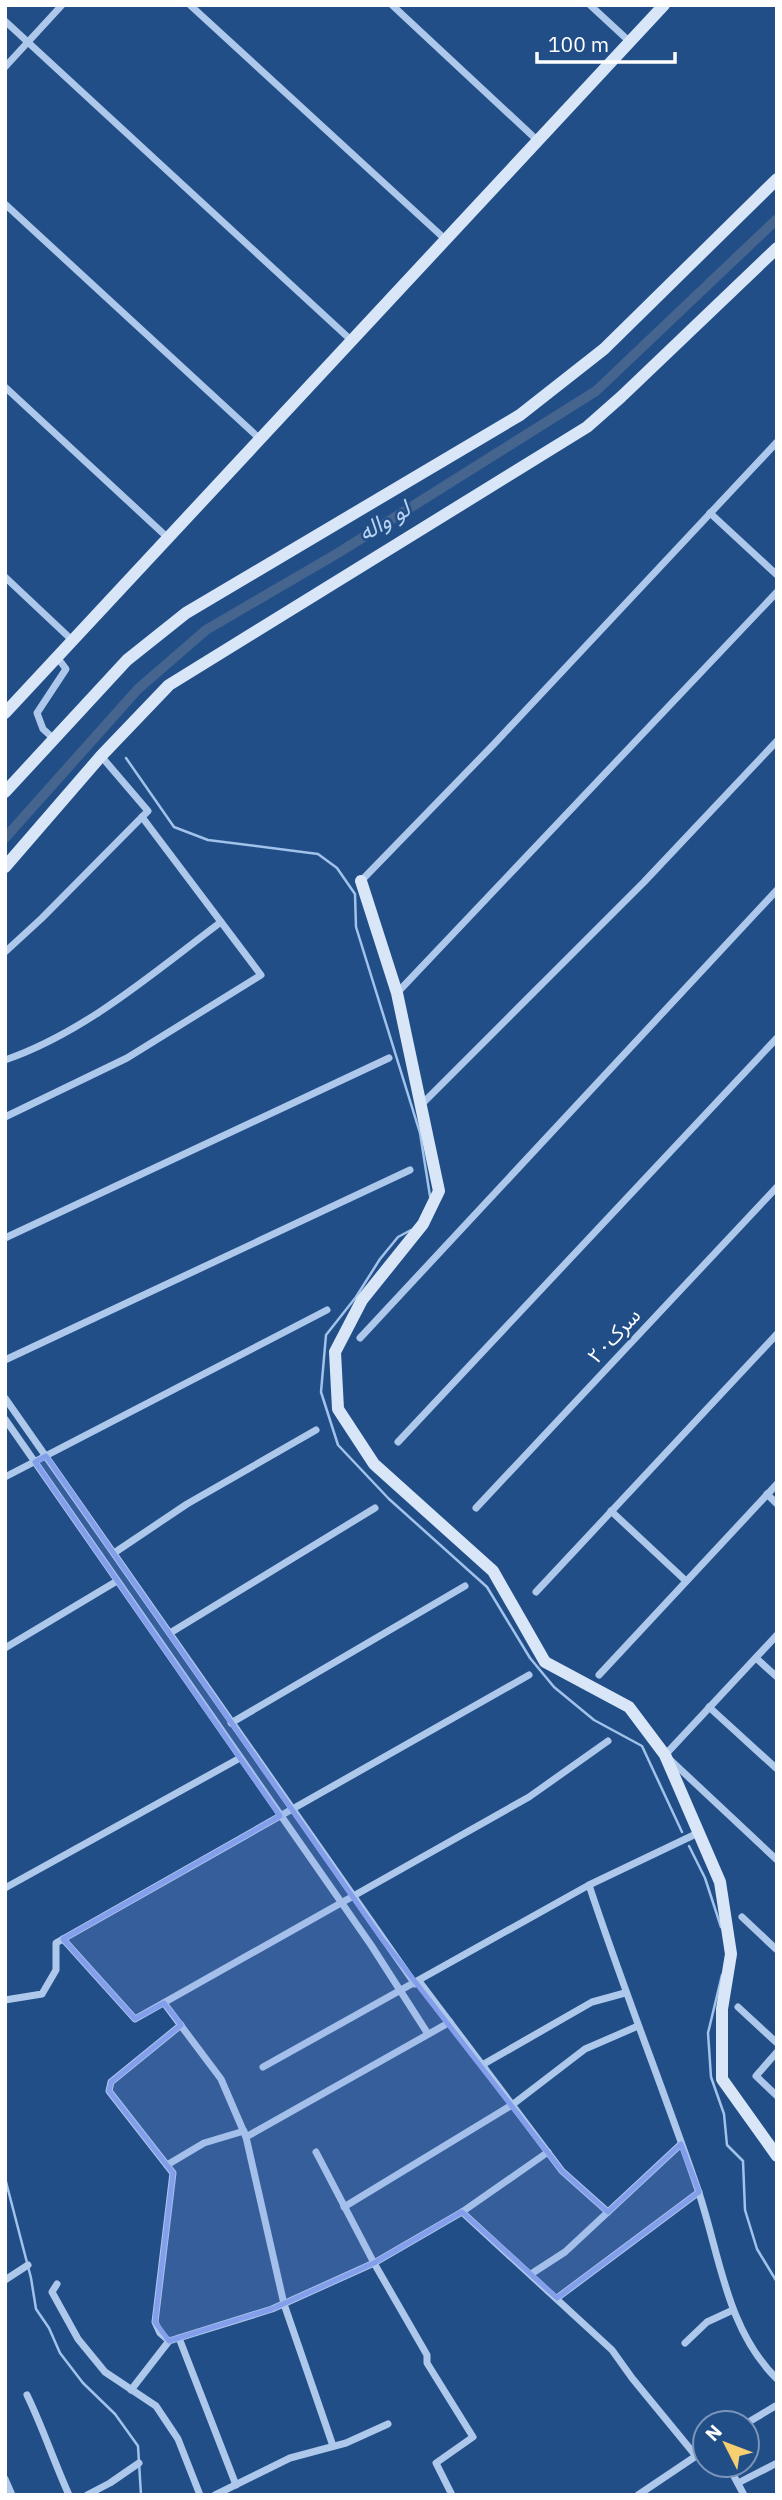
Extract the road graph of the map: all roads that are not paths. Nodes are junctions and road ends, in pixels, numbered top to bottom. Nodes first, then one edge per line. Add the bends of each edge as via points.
1 (62, 5) edge
2 (190, 5) edge
3 (392, 5) edge
4 (590, 5) edge
5 (664, 5) edge
6 (5, 21) edge
7 (28, 42) junction
8 (630, 42) junction
9 (5, 67) edge
10 (538, 141) junction
11 (777, 179) edge
12 (5, 204) edge
13 (446, 240) junction
14 (777, 248) edge
15 (352, 341) junction
16 (5, 387) edge
17 (260, 439) junction
18 (777, 442) edge
19 (710, 513) junction
20 (168, 538) junction
21 (777, 575) edge
22 (5, 577) edge
23 (777, 592) edge
24 (73, 641) junction
25 (57, 657) junction
26 (7, 708) edge
27 (54, 739) junction
28 (777, 741) edge
29 (101, 756) junction
30 (5, 792) edge
31 (142, 817) junction
32 (5, 867) edge
33 (361, 881) joint
34 (777, 890) edge
35 (221, 922) junction
36 (5, 952) edge
37 (397, 993) junction
38 (777, 1038) edge
39 (389, 1058) dead end
40 (5, 1059) edge
41 (421, 1105) junction
42 (5, 1117) edge
43 (410, 1170) dead end
44 (777, 1187) edge
45 (5, 1238) edge
46 (327, 1310) dead end
47 (777, 1334) edge
48 (360, 1338) dead end
49 (5, 1360) edge
50 (5, 1398) edge
51 (5, 1419) edge
52 (316, 1430) dead end
53 (398, 1443) dead end
54 (46, 1456) junction
55 (35, 1461) junction
56 (5, 1477) edge
57 (777, 1484) edge
58 (767, 1494) junction
59 (777, 1504) edge
60 (375, 1508) dead end
61 (476, 1508) dead end
62 (611, 1511) junction
63 (114, 1553) junction
64 (117, 1581) junction
65 (687, 1581) junction
66 (465, 1586) dead end
67 (536, 1592) dead end
68 (170, 1633) junction
69 (777, 1635) edge
70 (5, 1648) edge
71 (755, 1657) junction
72 (530, 1675) dead end
73 (599, 1675) dead end
74 (777, 1677) edge
75 (709, 1707) junction
76 (231, 1723) junction
77 (608, 1741) dead end
78 (665, 1755) junction
79 (240, 1758) junction
80 (777, 1769) edge
81 (293, 1809) junction
82 (281, 1816) junction
83 (698, 1833) junction
84 (777, 1860) edge
85 (589, 1885) junction
86 (5, 1888) edge
87 (353, 1895) junction
88 (340, 1902) junction
89 (742, 1917) dead end
90 (63, 1939) junction
91 (777, 1950) edge
92 (417, 1983) junction
93 (401, 1992) junction
94 (625, 1993) junction
95 (5, 2000) edge
96 (164, 2003) junction
97 (738, 2007) dead end
98 (450, 2022) junction
99 (181, 2025) junction
100 (638, 2026) junction
101 (428, 2034) junction
102 (777, 2043) edge
103 (777, 2052) edge
104 (482, 2065) junction
105 (262, 2067) dead end
106 (777, 2096) edge
107 (512, 2105) junction
108 (245, 2134) junction
109 (681, 2144) junction
110 (316, 2152) dead end
111 (548, 2152) junction
112 (777, 2156) edge
113 (167, 2165) junction
114 (699, 2192) junction
115 (344, 2207) junction
116 (462, 2212) junction
117 (608, 2212) junction
118 (374, 2263) junction
119 (28, 2265) dead end
120 (531, 2274) junction
121 (5, 2280) edge
122 (57, 2284) dead end
123 (557, 2298) junction
124 (284, 2304) junction
125 (733, 2310) junction
126 (179, 2338) junction
127 (169, 2341) junction
128 (685, 2343) dead end
129 (777, 2379) edge
130 (131, 2390) junction
131 (27, 2395) dead end
132 (777, 2405) edge
133 (761, 2415) edge
134 (388, 2424) dead end
135 (333, 2446) junction
136 (691, 2450) edge
137 (691, 2459) edge
138 (139, 2463) dead end
139 (777, 2463) edge
140 (5, 2479) edge
141 (736, 2479) edge
142 (738, 2483) junction
143 (236, 2485) junction
144 (12, 2495) edge
145 (69, 2495) edge
146 (87, 2495) edge
147 (200, 2495) edge
148 (215, 2495) edge
149 (452, 2495) edge
150 (638, 2495) edge
151 (744, 2495) edge

1 - 7 street
2 - 13 street
3 - 10 street
4 - 8 street
5 - 8 street
6 - 7 street
7 - 9 street
7 - 15 street
8 - 10 street
10 - 13 street
11 - 27 street via 604,349 520,415 186,613 127,660
12 - 17 street
13 - 15 street
14 - 29 street via 587,427 169,685
15 - 17 street
16 - 20 street
17 - 20 street
18 - 19 street
19 - 21 street
19 - 33 street
20 - 24 street
22 - 24 street
23 - 37 street
24 - 25 street
25 - 26 street
25 - 27 street via 66,670 37,713 43,729
27 - 30 street
28 - 41 street via 644,882
29 - 31 street via 148,811
29 - 32 street
31 - 35 street
31 - 36 street
33 - 37 street
34 - 48 street
35 - 40 street via 102,1010 28,1052
35 - 42 street via 261,975 127,1058
37 - 41 street
38 - 53 street
39 - 45 street
41 - 78 street via 439,1191 423,1224 362,1300 335,1352 338,1409 374,1464 494,1571 545,1662 628,1707
43 - 49 street
44 - 61 street, سرک۲۰
46 - 54 street
47 - 62 street
50 - 54 street
51 - 55 street
52 - 63 street via 187,1504
54 - 55 street
54 - 63 street
55 - 56 street
55 - 64 street
57 - 58 street
58 - 59 street
58 - 65 street
60 - 68 street
62 - 65 street
62 - 67 street
63 - 68 street
64 - 70 street
64 - 79 street
65 - 73 street
66 - 76 street
68 - 76 street
69 - 71 street
71 - 74 street
71 - 75 street
72 - 81 street
75 - 78 street
75 - 80 street
76 - 81 street
77 - 87 street via 529,1797
78 - 83 street
78 - 84 street
79 - 82 street
79 - 86 street
81 - 82 street
81 - 87 street
82 - 88 street
82 - 90 street
83 - 85 street
83 - 112 street via 720,1882 731,1954 722,2009 722,2079
85 - 92 street
85 - 94 street
87 - 88 street
87 - 92 street
88 - 93 street
88 - 96 street
89 - 91 street
90 - 95 street via 56,1943 56,1970 42,1994
90 - 96 street via 135,2019
92 - 93 street
92 - 98 street
93 - 101 street
93 - 105 street
94 - 100 street
94 - 104 street via 592,2002
96 - 99 street
97 - 102 street
98 - 101 street
98 - 104 street
99 - 108 street via 221,2079
99 - 113 street via 111,2082 109,2091
100 - 107 street via 585,2049
100 - 109 street
101 - 108 street
103 - 106 street via 756,2076
104 - 107 street
107 - 111 street
107 - 115 street
108 - 113 street via 204,2143
108 - 124 street
109 - 114 street
109 - 117 street
110 - 115 street
111 - 116 street
111 - 117 street via 562,2171
113 - 127 street via 173,2173 155,2322
114 - 123 street
114 - 125 street
115 - 118 street
116 - 118 street
116 - 120 street
117 - 120 street via 565,2252
118 - 124 street
118 - 149 street via 427,2355 426,2363 473,2437 436,2463
119 - 121 street
120 - 123 street
122 - 130 street via 52,2292 78,2339 105,2372
123 - 136 street via 612,2350
124 - 126 street
124 - 135 street
125 - 128 street via 707,2322
125 - 129 street via 745,2339
126 - 127 street
126 - 143 street
127 - 130 street
130 - 147 street via 156,2406 178,2439
131 - 145 street
132 - 133 street
134 - 135 street
135 - 143 street via 290,2458
137 - 150 street
138 - 146 street
139 - 142 street
140 - 144 street
141 - 142 street
142 - 151 street
143 - 148 street

